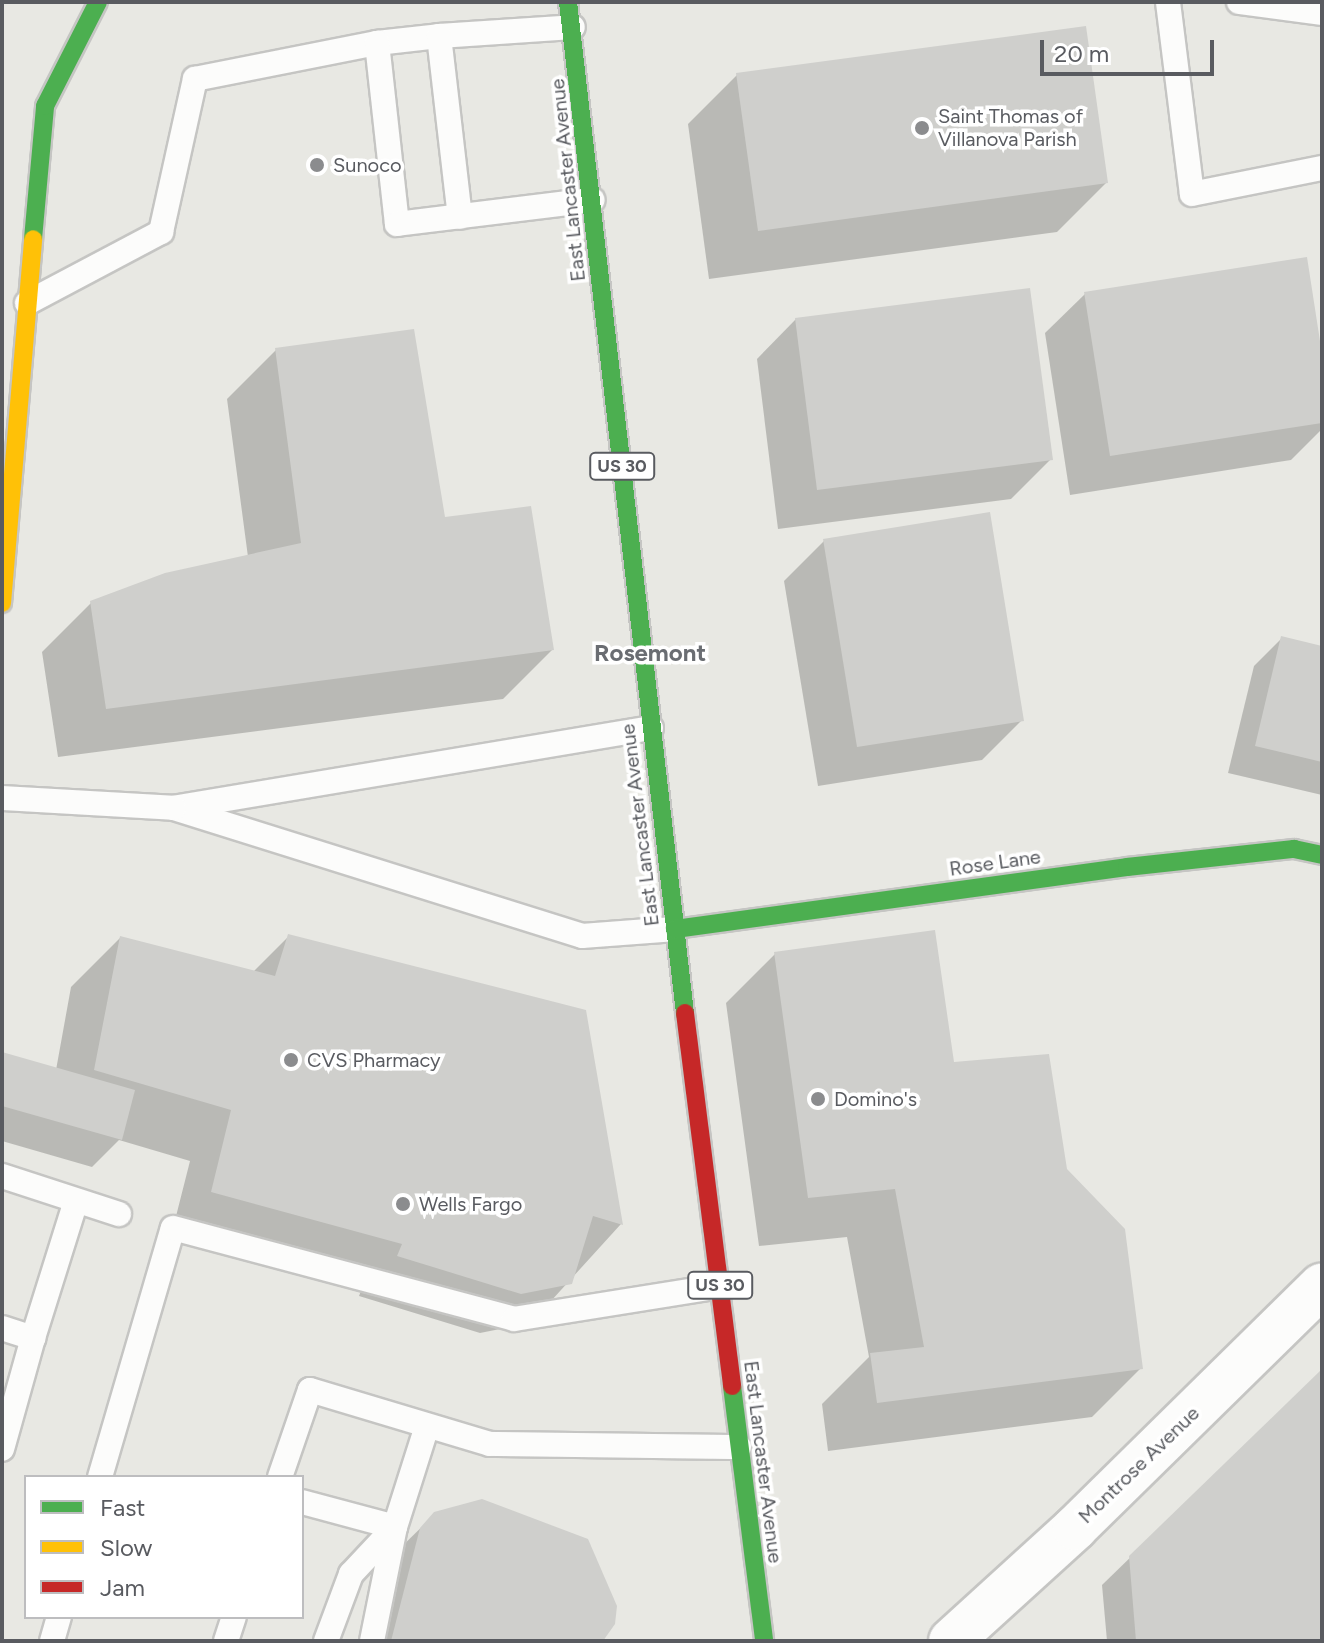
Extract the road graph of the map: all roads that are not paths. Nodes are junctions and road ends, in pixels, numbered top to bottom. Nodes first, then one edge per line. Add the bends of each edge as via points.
1 (98, 2) edge
2 (1168, 2) edge
3 (1239, 2) edge
4 (572, 9) edge
5 (1322, 13) edge
6 (439, 36) junction
7 (377, 43) junction
8 (1322, 168) edge
9 (593, 200) junction
10 (460, 217) junction
11 (27, 303) junction
12 (2, 603) edge
13 (651, 728) junction
14 (2, 798) edge
15 (174, 808) junction
16 (1322, 855) edge
17 (675, 929) junction
18 (2, 1176) edge
19 (76, 1201) junction
20 (119, 1214) dead end
21 (1322, 1285) edge
22 (720, 1286) junction
23 (2, 1328) edge
24 (33, 1338) junction
25 (427, 1426) junction
26 (739, 1447) junction
27 (2, 1449) edge
28 (101, 1475) edge
29 (281, 1475) edge
30 (304, 1503) edge
31 (395, 1527) junction
32 (58, 1619) edge
33 (233, 1619) edge
34 (52, 1641) edge
35 (226, 1641) edge
36 (326, 1641) edge
37 (372, 1641) edge
38 (764, 1641) edge
39 (951, 1641) edge

1 - 11 main road via 45,106
2 - 8 lane via 1192,194
3 - 5 lane
4 - 6 lane
4 - 9 main road, East Lancaster Avenue / US 30
6 - 7 lane
6 - 10 lane
7 - 10 lane via 397,224
7 - 11 lane via 195,79 161,232
9 - 10 lane
9 - 13 main road, East Lancaster Avenue / US 30
11 - 12 main road
13 - 15 lane
13 - 17 main road, East Lancaster Avenue / US 30
14 - 15 lane
15 - 17 lane via 582,936
16 - 17 main road, Rose Lane via 1294,849 1143,866
17 - 22 main road, East Lancaster Avenue / US 30
18 - 19 lane
19 - 20 lane
19 - 24 lane
21 - 39 street, Montrose Avenue via 1075,1528
22 - 26 main road, East Lancaster Avenue / US 30
22 - 28 lane via 514,1319 173,1228
23 - 24 lane
24 - 27 lane
25 - 26 lane via 490,1444
25 - 29 lane via 310,1390
25 - 31 lane
26 - 38 main road, East Lancaster Avenue / US 30
30 - 31 lane
31 - 36 lane via 351,1574
31 - 37 lane
32 - 34 lane
33 - 35 lane

